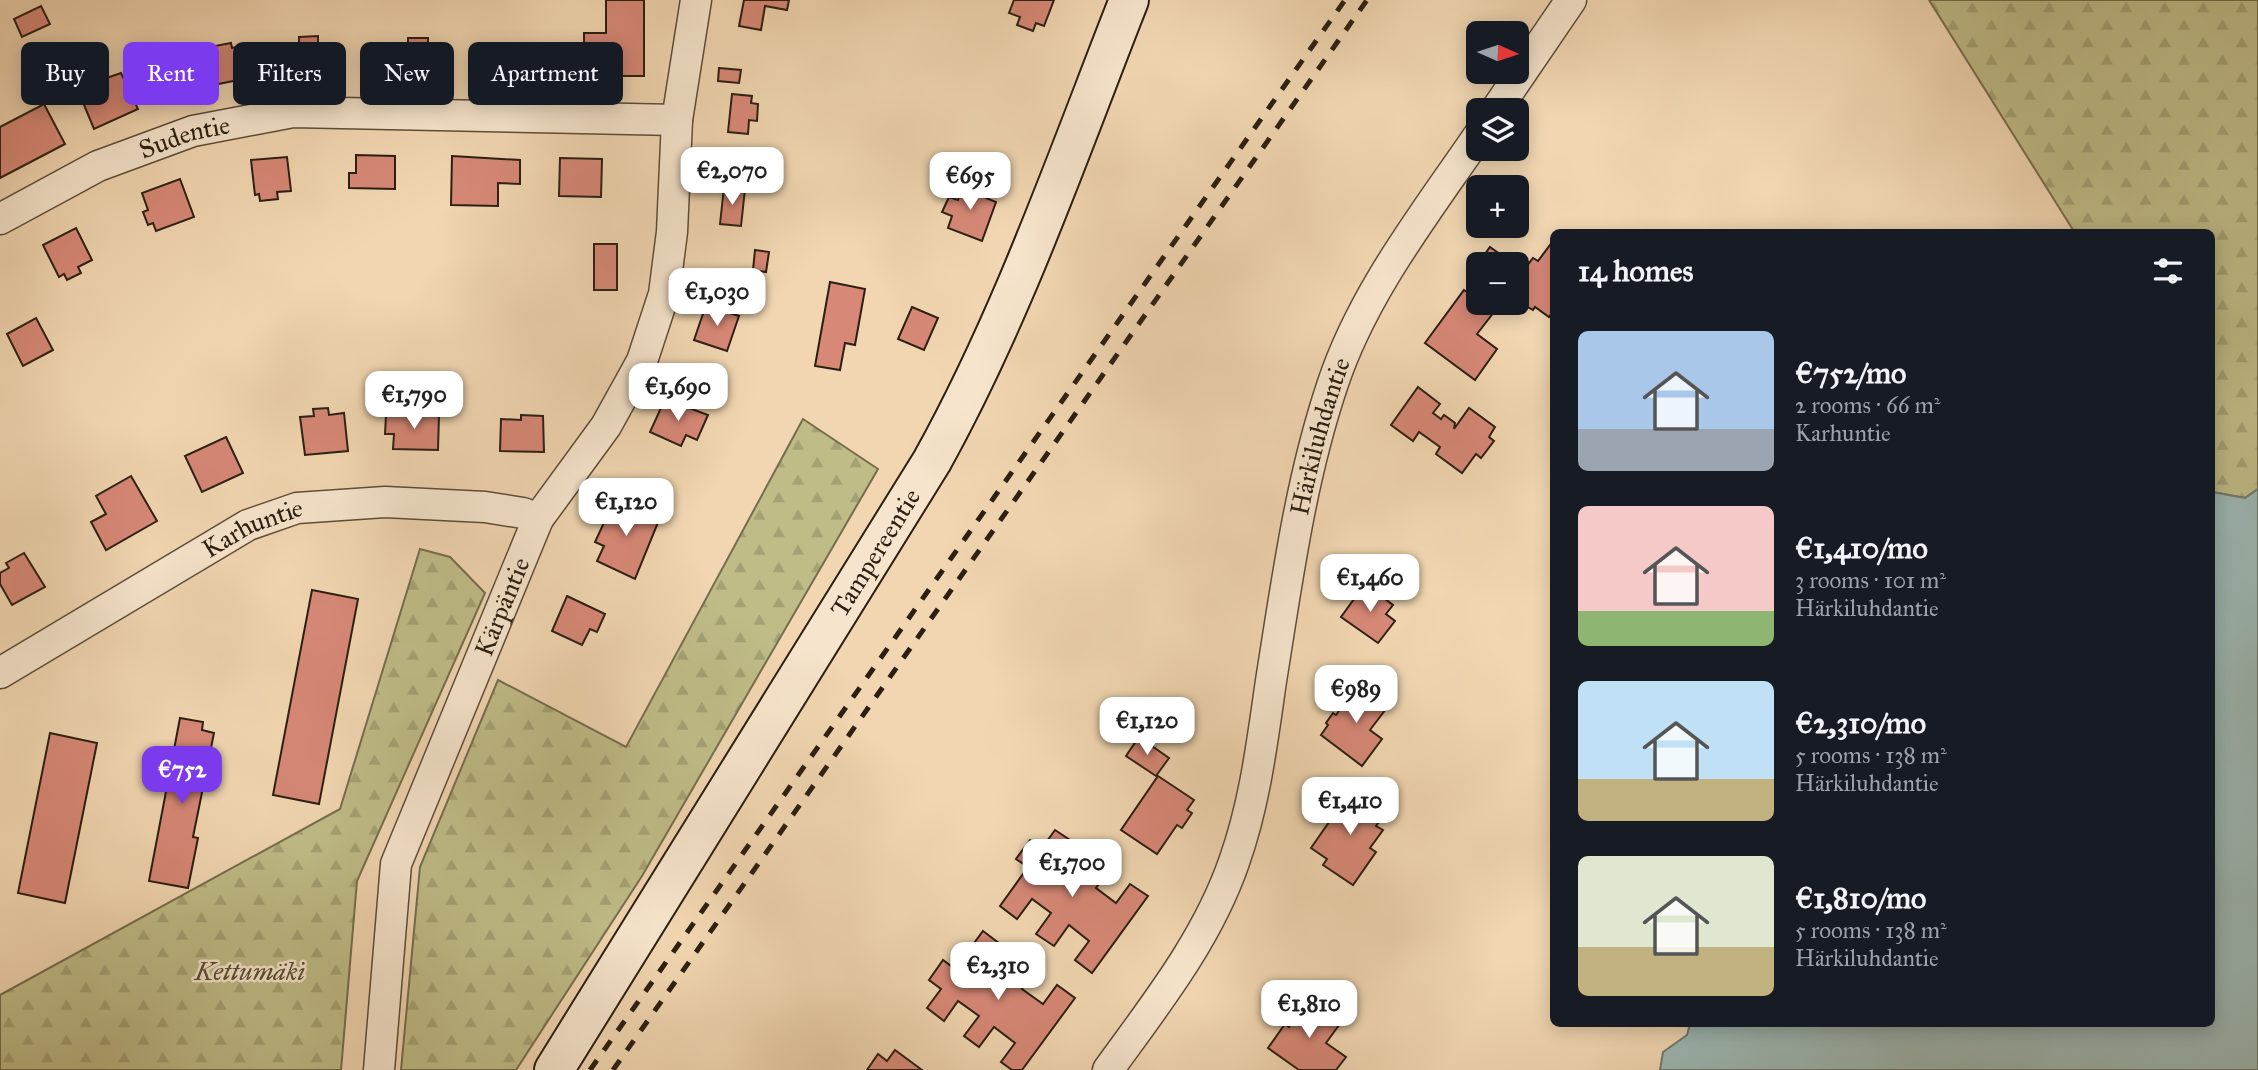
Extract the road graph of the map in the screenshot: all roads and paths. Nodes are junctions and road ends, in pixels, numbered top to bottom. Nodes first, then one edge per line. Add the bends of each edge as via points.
1 (696, 0) edge
2 (1129, 0) edge
3 (1571, 0) edge
4 (1504, 98) edge
5 (677, 120) junction
6 (1466, 155) edge
7 (0, 219) edge
8 (538, 519) junction
9 (0, 673) edge
10 (379, 1070) edge
11 (554, 1070) edge
12 (1108, 1070) edge

1 - 5 street, Kärpäntie
2 - 11 main road, Tampereentie via 971,390 932,461
3 - 4 street
5 - 7 street, Sudentie via 293,112 193,131 98,166
5 - 8 street, Kärpäntie via 664,294 642,361 606,426
6 - 12 street, Härkiluhdantie via 1373,295 1333,382 1304,478 1257,778 1233,865 1185,961
8 - 9 street, Karhuntie via 485,507 397,502 297,508 248,525
8 - 10 street, Kärpäntie via 396,864

